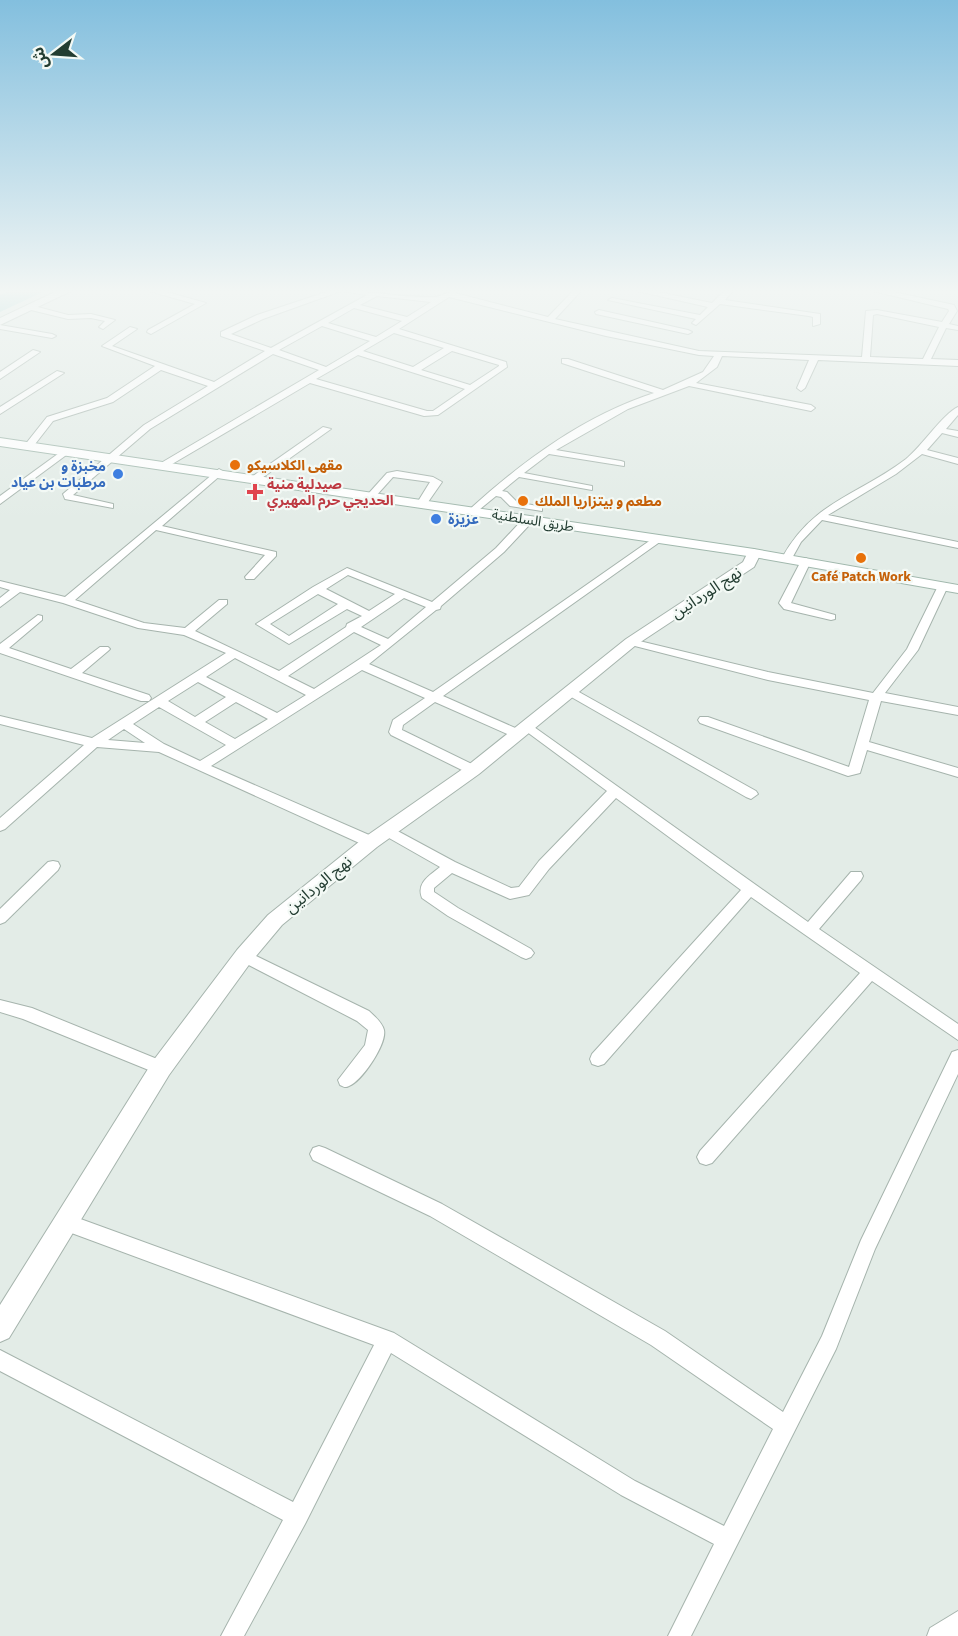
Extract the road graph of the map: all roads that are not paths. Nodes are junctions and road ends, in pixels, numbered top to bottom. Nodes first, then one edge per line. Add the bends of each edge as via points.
1 (12, 367) edge
2 (243, 367) edge
3 (319, 367) edge
4 (331, 367) edge
5 (406, 367) edge
6 (418, 367) edge
7 (502, 367) edge
8 (584, 367) edge
9 (711, 367) edge
10 (810, 367) edge
11 (160, 368) joint
12 (327, 370) junction
13 (414, 370) junction
14 (60, 373) dead end
15 (0, 376) edge
16 (310, 380) junction
17 (689, 384) junction
18 (214, 385) junction
19 (470, 388) junction
20 (801, 388) dead end
21 (663, 393) junction
22 (811, 408) dead end
23 (0, 411) edge
24 (958, 411) edge
25 (326, 429) dead end
26 (939, 430) junction
27 (958, 434) edge
28 (0, 442) edge
29 (29, 446) junction
30 (66, 451) junction
31 (548, 451) junction
32 (920, 451) junction
33 (111, 457) junction
34 (958, 461) edge
35 (621, 464) dead end
36 (164, 465) junction
37 (219, 472) junction
38 (517, 474) junction
39 (256, 478) junction
40 (589, 488) dead end
41 (495, 493) junction
42 (372, 495) junction
43 (0, 501) edge
44 (422, 503) junction
45 (109, 506) dead end
46 (474, 511) junction
47 (533, 514) junction
48 (821, 517) junction
49 (155, 527) junction
50 (659, 539) junction
51 (958, 544) edge
52 (754, 553) junction
53 (787, 558) junction
54 (806, 561) junction
55 (250, 577) dead end
56 (0, 584) edge
57 (943, 586) junction
58 (18, 588) junction
59 (317, 589) junction
60 (958, 589) edge
61 (404, 593) junction
62 (67, 601) junction
63 (223, 602) dead end
64 (0, 604) edge
65 (346, 604) junction
66 (436, 607) junction
67 (369, 615) junction
68 (831, 617) dead end
69 (38, 618) dead end
70 (351, 626) junction
71 (187, 632) junction
72 (631, 642) junction
73 (389, 644) junction
74 (104, 648) dead end
75 (1, 649) edge
76 (235, 652) junction
77 (361, 665) junction
78 (74, 673) junction
79 (198, 676) junction
80 (279, 676) junction
81 (570, 691) junction
82 (314, 694) junction
83 (236, 696) junction
84 (436, 697) junction
85 (876, 697) junction
86 (145, 698) dead end
87 (160, 702) junction
88 (958, 711) edge
89 (276, 718) junction
90 (0, 720) edge
91 (704, 720) dead end
92 (196, 722) junction
93 (125, 724) junction
94 (522, 730) junction
95 (94, 743) junction
96 (862, 744) junction
97 (235, 745) junction
98 (164, 749) junction
99 (201, 767) junction
100 (473, 770) junction
101 (958, 773) edge
102 (616, 790) junction
103 (751, 794) dead end
104 (0, 826) edge
105 (387, 831) junction
106 (371, 842) junction
107 (53, 866) dead end
108 (450, 866) junction
109 (856, 876) dead end
110 (750, 889) junction
111 (0, 918) edge
112 (810, 930) junction
113 (526, 953) dead end
114 (244, 956) junction
115 (871, 972) junction
116 (0, 1006) edge
117 (958, 1033) edge
118 (958, 1057) edge
119 (598, 1059) dead end
120 (160, 1068) junction
121 (346, 1080) dead end
122 (320, 1154) dead end
123 (706, 1157) dead end
124 (64, 1222) junction
125 (0, 1329) edge
126 (387, 1340) junction
127 (0, 1360) edge
128 (786, 1426) junction
129 (297, 1516) junction
130 (728, 1540) junction
131 (958, 1622) edge
132 (232, 1636) edge
133 (679, 1636) edge
134 (938, 1636) edge

1 - 15 street
2 - 18 street
3 - 12 street
4 - 12 street
5 - 13 street
6 - 13 street
7 - 19 street
8 - 21 street
9 - 17 street
10 - 20 street
11 - 18 street
11 - 29 street via 110,400 50,419
12 - 16 street
13 - 19 street
14 - 23 street
16 - 19 street via 427,414 435,413
16 - 36 street
17 - 21 street
17 - 22 street
18 - 33 street via 147,427
21 - 31 street via 623,408
24 - 26 street
25 - 39 street
26 - 27 street
26 - 32 street
28 - 29 street, طريق السلطنية
29 - 30 street, طريق السلطنية
30 - 33 street, طريق السلطنية
30 - 43 street
31 - 35 street
31 - 38 street
32 - 34 street
32 - 48 street
33 - 36 street, طريق السلطنية
33 - 45 street via 68,494
36 - 37 street, طريق السلطنية
37 - 39 street, طريق السلطنية
37 - 49 street
38 - 40 street
38 - 41 street
39 - 42 street, طريق السلطنية
41 - 46 street
41 - 47 street via 504,494
42 - 44 street, طريق السلطنية
42 - 44 street via 390,475 433,480 436,482
44 - 46 street, طريق السلطنية
46 - 47 street, طريق السلطنية
47 - 50 street, طريق السلطنية
47 - 66 street via 500,550
48 - 51 street
48 - 53 street via 793,544
49 - 55 street via 272,554
49 - 62 street
50 - 52 street, طريق السلطنية
50 - 84 street
52 - 53 street, طريق السلطنية
52 - 72 street, نهج الوردانين via 749,564
53 - 54 street, طريق السلطنية
54 - 57 street, طريق السلطنية
54 - 68 street via 785,603
56 - 58 street
57 - 60 street, طريق السلطنية
57 - 85 street via 912,650
58 - 62 street
58 - 64 street
59 - 61 street via 346,571
59 - 65 street
59 - 65 street via 261,624 289,641
61 - 66 street
61 - 67 street
62 - 71 street via 142,626
63 - 71 street
65 - 67 street
66 - 73 street
67 - 70 street
69 - 75 street
70 - 73 street
70 - 80 street
71 - 76 street
72 - 81 street, نهج الوردانين
72 - 85 street via 768,676
73 - 77 street
74 - 78 street
75 - 78 street
76 - 79 street
76 - 80 street
77 - 82 street
77 - 84 street
78 - 86 street
79 - 83 street
79 - 87 street
80 - 82 street
81 - 94 street, نهج الوردانين
81 - 103 street
82 - 89 street
83 - 89 street
83 - 92 street
84 - 94 street
84 - 100 street via 397,723 395,732
85 - 88 street
85 - 96 street
87 - 92 street
87 - 93 street
89 - 97 street
90 - 95 street
91 - 96 street via 848,772 855,770
92 - 97 street
93 - 95 street
93 - 98 street
94 - 100 street, نهج الوردانين
94 - 102 street
95 - 98 street
95 - 104 street
96 - 101 street
97 - 99 street
98 - 99 street
99 - 106 street
100 - 105 street, نهج الوردانين
102 - 108 street via 560,847 524,891 510,894
102 - 110 street
105 - 106 street, نهج الوردانين
105 - 108 street
106 - 114 street, نهج الوردانين via 275,920
107 - 111 street
108 - 113 street via 426,886 427,894
109 - 112 street
110 - 112 street
110 - 119 street
112 - 115 street
114 - 120 street, نهج الوردانين
114 - 121 street via 373,1024 376,1038 372,1047
115 - 117 street
115 - 123 street
116 - 120 street
118 - 128 street via 867,1246 829,1342
120 - 124 street, نهج الوردانين
122 - 128 street via 436,1210 658,1338
124 - 125 street, نهج الوردانين
124 - 126 street
126 - 129 street
126 - 130 street via 628,1488
127 - 129 street
128 - 130 street
129 - 132 street
130 - 133 street
131 - 134 street

